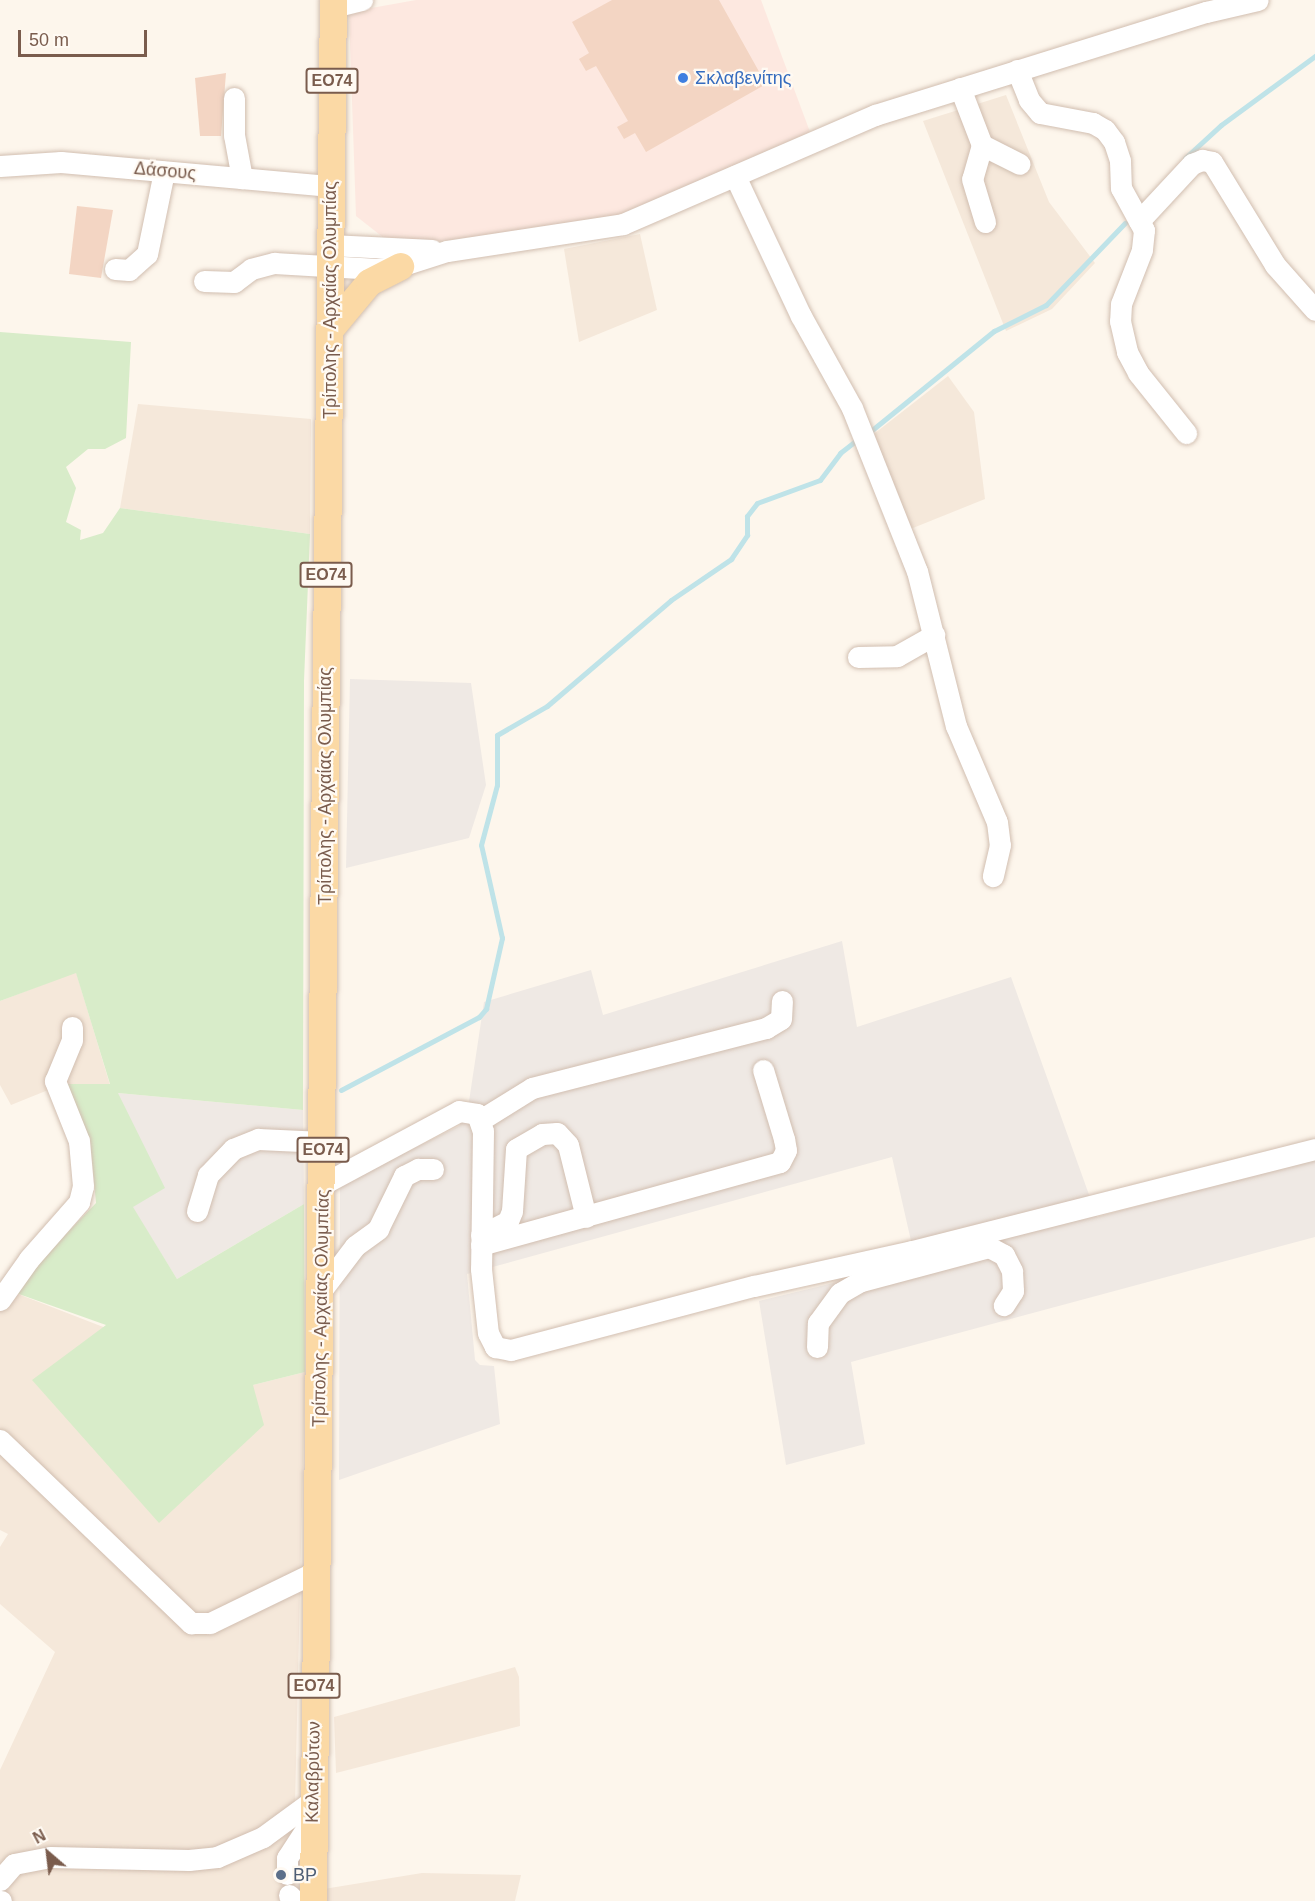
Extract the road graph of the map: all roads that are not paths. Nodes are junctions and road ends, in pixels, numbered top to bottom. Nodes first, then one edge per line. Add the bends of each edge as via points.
1 (363, 0) edge
2 (1258, 0) edge
3 (333, 4) edge
4 (1017, 70) junction
5 (960, 88) junction
6 (234, 98) dead end
7 (982, 145) junction
8 (1020, 164) dead end
9 (0, 166) edge
10 (164, 172) junction
11 (735, 176) junction
12 (242, 178) junction
13 (331, 186) junction
14 (1139, 221) junction
15 (985, 222) dead end
16 (447, 251) junction
17 (330, 256) junction
18 (400, 266) junction
19 (115, 269) dead end
20 (204, 281) dead end
21 (1315, 310) edge
22 (329, 330) junction
23 (1186, 433) dead end
24 (934, 635) junction
25 (858, 657) dead end
26 (993, 876) dead end
27 (782, 1001) dead end
28 (72, 1028) dead end
29 (763, 1070) dead end
30 (482, 1119) junction
31 (323, 1142) junction
32 (1315, 1149) edge
33 (433, 1169) dead end
34 (323, 1184) junction
35 (198, 1211) dead end
36 (586, 1217) junction
37 (481, 1240) junction
38 (958, 1247) junction
39 (321, 1291) junction
40 (0, 1300) edge
41 (1004, 1305) dead end
42 (817, 1347) dead end
43 (0, 1440) edge
44 (317, 1571) junction
45 (312, 1811) junction
46 (0, 1880) edge
47 (304, 1895) edge

1 - 3 street
2 - 4 street
3 - 13 main road, Τρίπολης - Αρχαίας Ολυμπίας / ΕΟ74
4 - 5 street
4 - 14 street via 1029,100 1040,113 1093,123 1105,130 1120,160 1121,188
5 - 7 street
5 - 11 street via 875,115
6 - 12 street via 234,135
7 - 8 street
7 - 15 street via 972,180
9 - 10 street, Δάσους via 61,162
10 - 12 street, Δάσους
10 - 19 street via 147,254 129,270
11 - 16 street via 623,224
11 - 24 street via 801,316 852,408 918,571
12 - 13 street, Δάσους
13 - 17 main road, Τρίπολης - Αρχαίας Ολυμπίας / ΕΟ74
14 - 21 street via 1194,162 1212,162 1275,264
14 - 23 street via 1144,230 1142,250 1121,304 1120,321 1127,352 1138,373
16 - 17 street
16 - 18 street
17 - 18 street
17 - 20 street via 251,269 234,282
17 - 22 main road, Τρίπολης - Αρχαίας Ολυμπίας / ΕΟ74
18 - 22 main road via 369,282
22 - 31 main road, Τρίπολης - Αρχαίας Ολυμπίας / ΕΟ74
24 - 25 street via 897,656
24 - 26 street via 956,726 997,822 1000,845
27 - 30 street via 781,1019 766,1028 532,1088
28 - 40 street via 72,1040 56,1081 79,1141 83,1186 79,1202 29,1259
29 - 36 street via 784,1139 786,1150 780,1162
30 - 34 street via 472,1111 459,1111
30 - 37 street
31 - 34 main road, Τρίπολης - Αρχαίας Ολυμπίας / ΕΟ74
31 - 35 street via 258,1139 234,1149 208,1176
32 - 38 street
33 - 39 street via 418,1169 404,1176 378,1229 355,1246
34 - 39 main road, Τρίπολης - Αρχαίας Ολυμπίας / ΕΟ74
36 - 37 street
36 - 37 street via 564,1137 542,1134 516,1149 512,1211 508,1221
37 - 38 street via 488,1334 501,1350 754,1286
38 - 41 street via 989,1247 1004,1255 1013,1284
38 - 42 street via 861,1281 840,1293 818,1323
39 - 44 main road, Τρίπολης - Αρχαίας Ολυμπίας / ΕΟ74
43 - 44 street via 191,1623 210,1623
44 - 45 main road, Καλαβρύτων / ΕΟ74
45 - 46 street via 217,1857 50,1857 14,1864
45 - 47 main road, Καλαβρύτων / ΕΟ74

